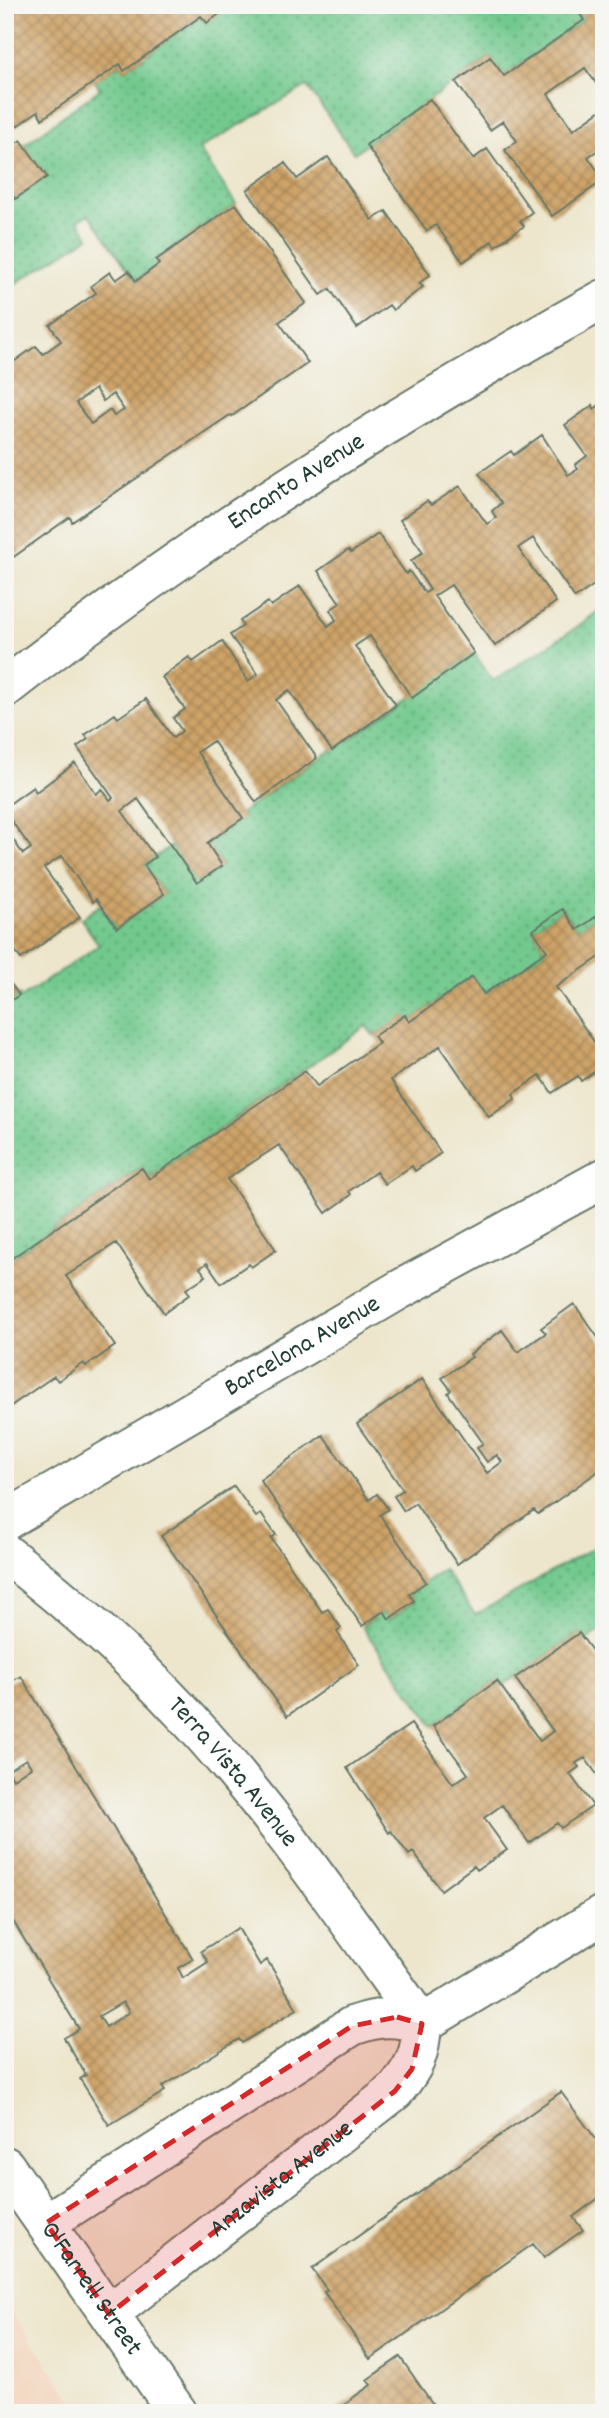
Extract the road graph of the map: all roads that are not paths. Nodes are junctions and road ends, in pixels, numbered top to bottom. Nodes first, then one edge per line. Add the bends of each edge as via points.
1 (604, 299) edge
2 (5, 688) edge
3 (604, 1178) edge
4 (5, 1521) edge
5 (5, 1553) edge
6 (604, 1914) edge
7 (422, 2024) junction
8 (5, 2166) edge
9 (46, 2223) junction
10 (109, 2314) junction
11 (178, 2413) edge

1 - 2 street, Encanto Avenue via 481,368 262,505 87,625
3 - 4 street, Barcelona Avenue via 324,1332
5 - 7 street, Terra Vista Avenue via 121,1650 183,1713 294,1846
6 - 7 street
7 - 9 street via 397,2017 373,2018 352,2026
7 - 10 street, Anzavista Avenue via 421,2047 395,2091
8 - 9 street, O'Farrell Street
9 - 10 street, O'Farrell Street
10 - 11 street, O'Farrell Street

